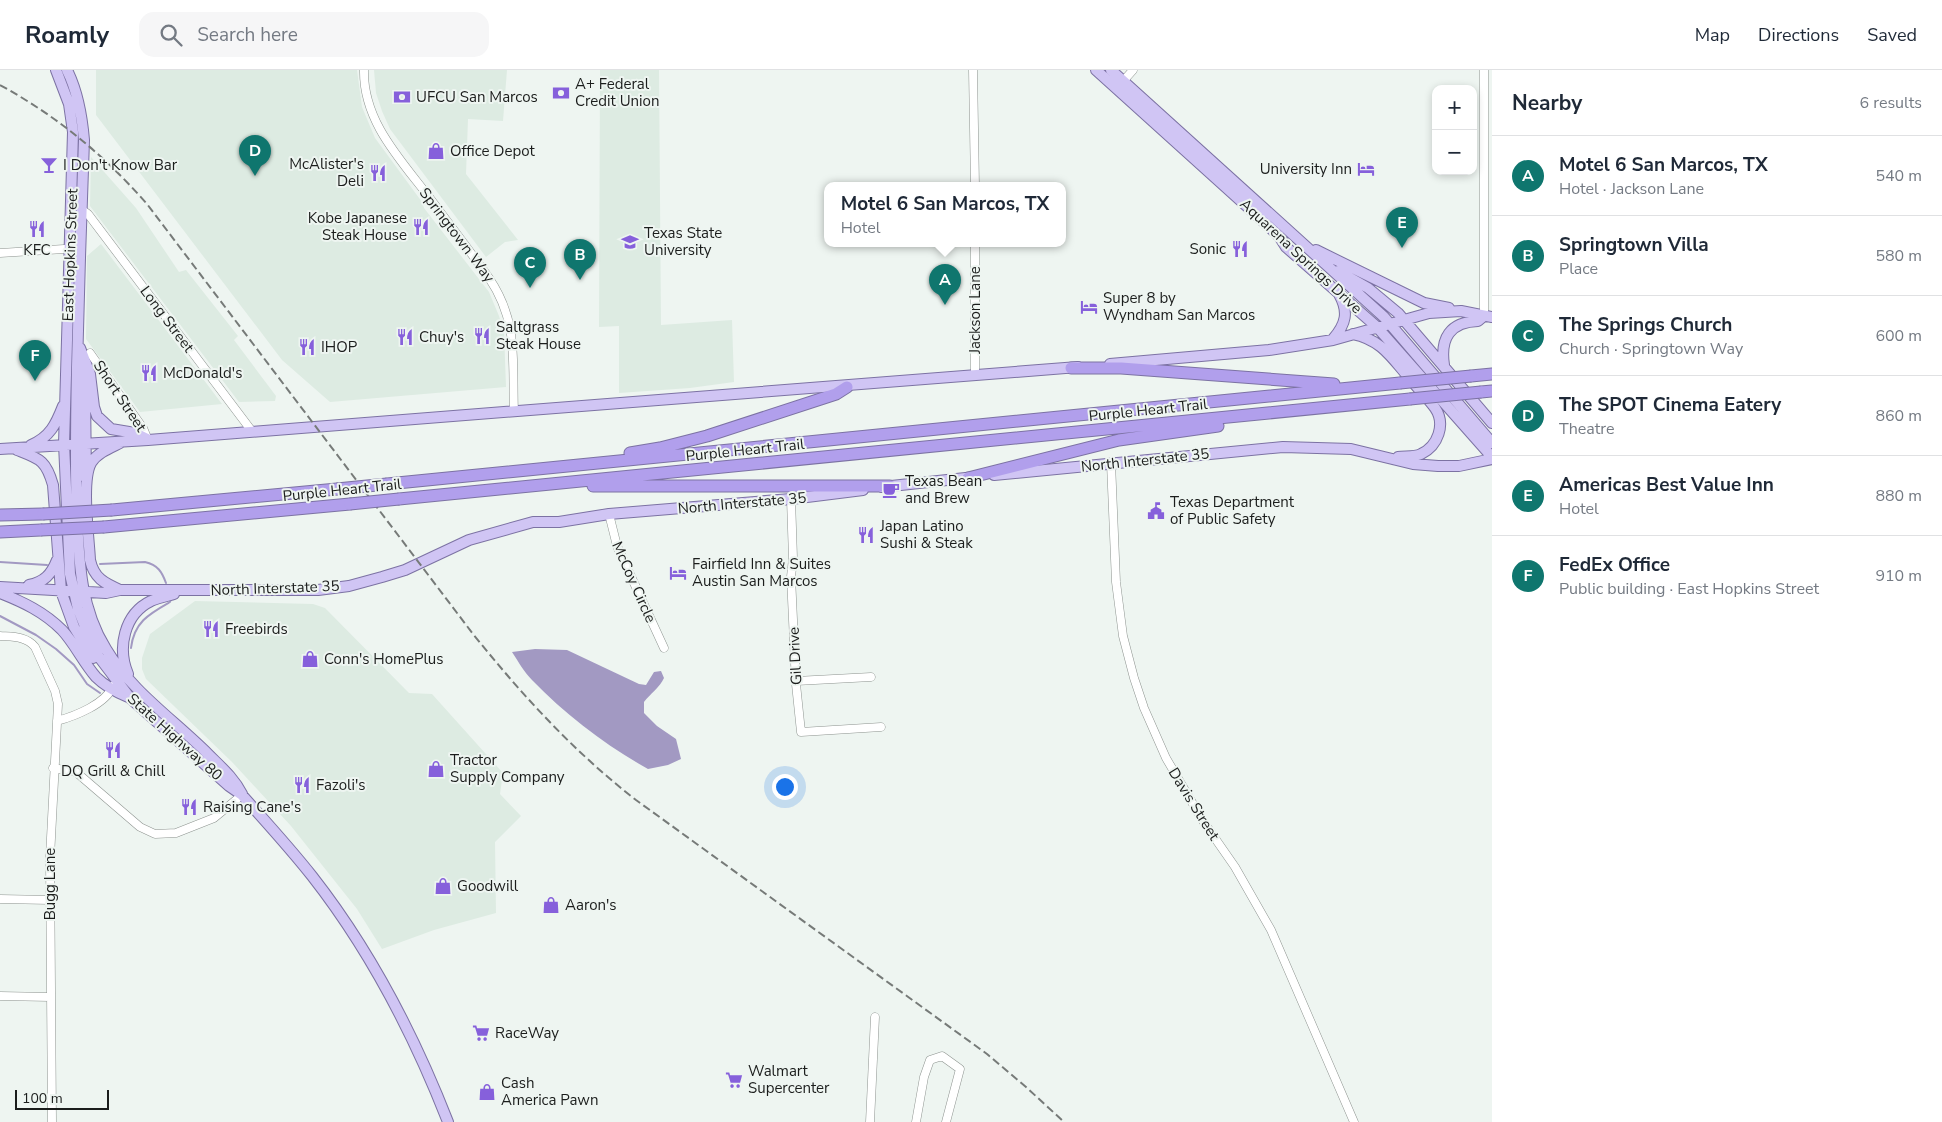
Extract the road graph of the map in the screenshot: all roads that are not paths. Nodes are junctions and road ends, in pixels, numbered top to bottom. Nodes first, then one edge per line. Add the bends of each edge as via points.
1 (56, 70) edge
2 (67, 70) edge
3 (72, 70) edge
4 (364, 70) edge
5 (973, 70) edge
6 (1096, 70) edge
7 (1111, 70) edge
8 (1133, 70) edge
9 (1484, 70) edge
10 (1120, 85) junction
11 (76, 93) junction
12 (1134, 105) junction
13 (1177, 129) junction
14 (975, 182) edge
15 (81, 210) junction
16 (1279, 236) junction
17 (1300, 241) junction
18 (975, 247) edge
19 (75, 249) junction
20 (0, 253) edge
21 (1325, 264) junction
22 (69, 282) junction
23 (1338, 293) junction
24 (1461, 311) junction
25 (1488, 317) edge
26 (1403, 319) junction
27 (1389, 323) junction
28 (1377, 327) junction
29 (1353, 334) junction
30 (1333, 340) junction
31 (78, 343) junction
32 (90, 353) dead end
33 (77, 365) junction
34 (1444, 365) junction
35 (1071, 368) junction
36 (1492, 374) edge
37 (975, 376) junction
38 (1378, 385) junction
39 (848, 387) junction
40 (1486, 391) edge
41 (66, 398) junction
42 (1388, 401) junction
43 (514, 412) junction
44 (1492, 423) edge
45 (251, 430) junction
46 (148, 440) junction
47 (123, 441) junction
48 (80, 443) junction
49 (1492, 443) edge
50 (64, 444) junction
51 (19, 448) junction
52 (0, 449) edge
53 (1390, 458) junction
54 (1492, 458) edge
55 (1111, 463) junction
56 (504, 472) junction
57 (968, 478) junction
58 (86, 479) junction
59 (551, 485) junction
60 (890, 486) junction
61 (791, 499) junction
62 (610, 514) junction
63 (0, 515) edge
64 (0, 532) edge
65 (58, 559) junction
66 (0, 587) edge
67 (18, 588) junction
68 (120, 590) junction
69 (62, 591) junction
70 (78, 591) junction
71 (181, 591) junction
72 (0, 593) edge
73 (0, 636) edge
74 (664, 648) dead end
75 (871, 677) dead end
76 (796, 681) junction
77 (132, 684) junction
78 (114, 685) junction
79 (57, 722) junction
80 (881, 727) dead end
81 (194, 740) junction
82 (53, 768) junction
83 (242, 795) junction
84 (0, 899) edge
85 (50, 900) junction
86 (0, 996) edge
87 (50, 997) junction
88 (875, 1017) dead end
89 (52, 1122) edge
90 (448, 1122) edge
91 (870, 1122) edge
92 (916, 1122) edge
93 (946, 1122) edge
94 (1354, 1122) edge

1 - 19 main road, East Hopkins Street via 66,92 72,121
2 - 11 main road, East Hopkins Street
3 - 11 main road
4 - 43 street, Springtown Way via 368,101 375,122 501,297 513,338
5 - 14 street
6 - 10 main road, Aquarena Springs Drive
7 - 10 main road, Aquarena Springs Drive
8 - 10 street
9 - 25 street
10 - 12 main road, Aquarena Springs Drive
10 - 13 main road, Aquarena Springs Drive
11 - 15 main road, East Hopkins Street via 84,140
12 - 13 main road via 1140,104 1169,130
12 - 16 main road, Aquarena Springs Drive
13 - 17 main road, Aquarena Springs Drive
15 - 19 main road, East Hopkins Street
15 - 45 street, Long Street via 88,214
16 - 21 main road
16 - 23 main road, Aquarena Springs Drive via 1286,247
17 - 21 main road, Aquarena Springs Drive
17 - 24 main road via 1424,303
18 - 37 street, Jackson Lane
19 - 20 street
19 - 22 main road, East Hopkins Street
19 - 31 main road, East Hopkins Street
21 - 26 main road via 1368,288
21 - 27 main road, Aquarena Springs Drive
22 - 33 main road via 74,300 73,340
22 - 41 main road, East Hopkins Street
23 - 28 main road, Aquarena Springs Drive
23 - 30 main road via 1346,312 1344,324
24 - 25 main road
24 - 26 main road
25 - 34 main road via 1457,325 1448,335 1442,356
26 - 27 main road
26 - 34 main road
27 - 28 main road
27 - 49 main road, Aquarena Springs Drive
28 - 29 main road
28 - 54 main road, Aquarena Springs Drive
29 - 30 main road
29 - 53 main road via 1380,344 1436,409 1440,424 1432,446 1420,455
30 - 35 main road via 1269,350
31 - 33 main road, East Hopkins Street
31 - 46 main road via 90,374 97,416 111,429 135,433
32 - 46 street, Short Street
33 - 48 main road via 85,390
34 - 44 main road
35 - 37 main road
35 - 38 highway via 1120,368 1321,384
36 - 38 highway, Purple Heart Trail, bridge
37 - 39 main road
38 - 56 highway, Purple Heart Trail
39 - 43 main road
39 - 56 highway via 836,394 682,443
40 - 42 highway, Purple Heart Trail, bridge
41 - 50 main road, East Hopkins Street
41 - 51 main road via 51,430 38,441
42 - 57 highway via 1119,440
42 - 59 highway, Purple Heart Trail
43 - 45 main road
45 - 46 main road
46 - 47 main road
47 - 48 main road
47 - 58 main road via 96,457
48 - 50 main road
48 - 58 main road
48 - 70 main road, State Highway 80
50 - 51 main road
50 - 70 main road, State Highway 80 via 70,574
51 - 52 main road
51 - 65 main road via 42,460 49,470 54,485
53 - 54 main road, North Interstate 35 via 1438,466 1459,466
53 - 55 main road, North Interstate 35 via 1351,449 1283,447
55 - 57 main road, North Interstate 35
55 - 94 street, Davis Street via 1116,582 1123,636 1144,708 1166,758 1271,930
56 - 63 highway, Purple Heart Trail, bridge via 112,510
57 - 60 main road, North Interstate 35
58 - 68 main road via 93,570 104,583
59 - 60 highway via 622,488
59 - 64 highway, Purple Heart Trail, bridge via 104,527
60 - 61 main road, North Interstate 35
61 - 62 main road, North Interstate 35
61 - 76 street, Gil Drive
62 - 71 main road, North Interstate 35 via 559,522 533,522 508,528 469,540 405,570 349,586 318,590
62 - 74 street, McCoy Circle via 617,546
65 - 67 main road via 47,578
65 - 69 main road
66 - 67 main road, North Interstate 35
67 - 69 main road, North Interstate 35
68 - 70 main road, North Interstate 35 via 106,593
68 - 71 main road, North Interstate 35
69 - 70 main road, North Interstate 35
69 - 78 main road via 68,614 84,646
70 - 77 main road, State Highway 80 via 105,648
70 - 78 main road, State Highway 80 via 78,610
71 - 77 main road via 150,602 132,619 123,640 122,652
72 - 78 main road via 47,617 70,639 96,677
73 - 79 street, Bugg Lane via 26,639 36,647 55,691
75 - 76 street
76 - 80 street, Gil Drive via 801,732
77 - 81 main road, State Highway 80
78 - 79 street via 88,710
78 - 81 main road via 131,690 182,735
78 - 83 main road, State Highway 80
79 - 82 street, Bugg Lane
81 - 83 main road, State Highway 80 via 236,781
82 - 83 street via 76,772 140,827 155,834 176,834 208,820
82 - 85 street, Bugg Lane
83 - 90 main road, State Highway 80 via 312,876 360,946 400,1015
84 - 85 street
85 - 87 street, Bugg Lane
86 - 87 street
87 - 89 street, Bugg Lane
88 - 91 street
92 - 93 street via 930,1060 942,1056 960,1069

